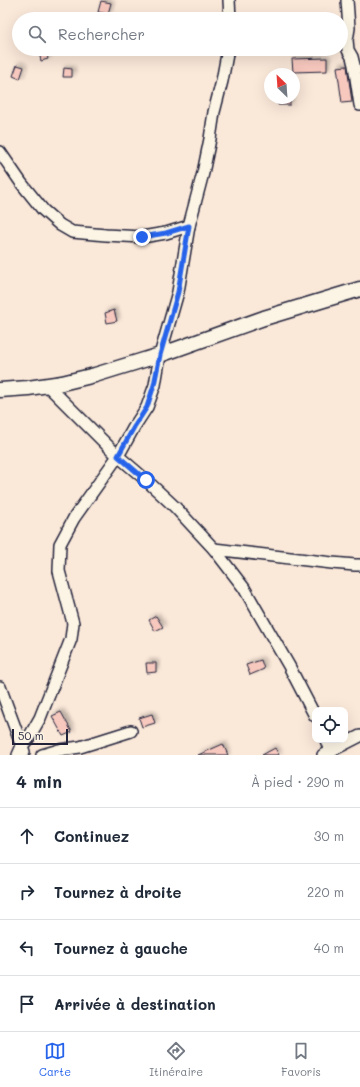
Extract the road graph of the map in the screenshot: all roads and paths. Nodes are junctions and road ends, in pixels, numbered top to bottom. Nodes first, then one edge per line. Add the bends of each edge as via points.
1 (229, 0) edge
2 (347, 0) edge
3 (230, 12) edge
4 (348, 12) edge
5 (348, 14) edge
6 (348, 34) edge
7 (348, 50) edge
8 (227, 56) edge
9 (360, 105) edge
10 (0, 152) edge
11 (189, 226) junction
12 (360, 289) edge
13 (160, 355) junction
14 (47, 385) junction
15 (0, 390) edge
16 (118, 456) junction
17 (214, 549) junction
18 (360, 565) edge
19 (0, 687) edge
20 (312, 710) edge
21 (131, 731) dead end
22 (360, 736) edge
23 (326, 743) edge
24 (22, 752) edge
25 (328, 754) edge
26 (42, 755) edge

1 - 3 street
2 - 4 street
5 - 6 street
7 - 9 street via 354,65
8 - 11 street via 203,173
10 - 11 street via 43,210 72,232 142,237
11 - 13 street via 178,292
12 - 13 main road via 264,318
13 - 14 main road via 95,375
13 - 16 street via 147,407
14 - 15 main road
14 - 16 street
16 - 17 street via 158,491
16 - 24 street via 74,518 60,544 59,570 73,632 40,718
17 - 18 street
17 - 20 street via 244,588
19 - 24 street
21 - 26 street via 80,747
22 - 25 street
23 - 25 street

